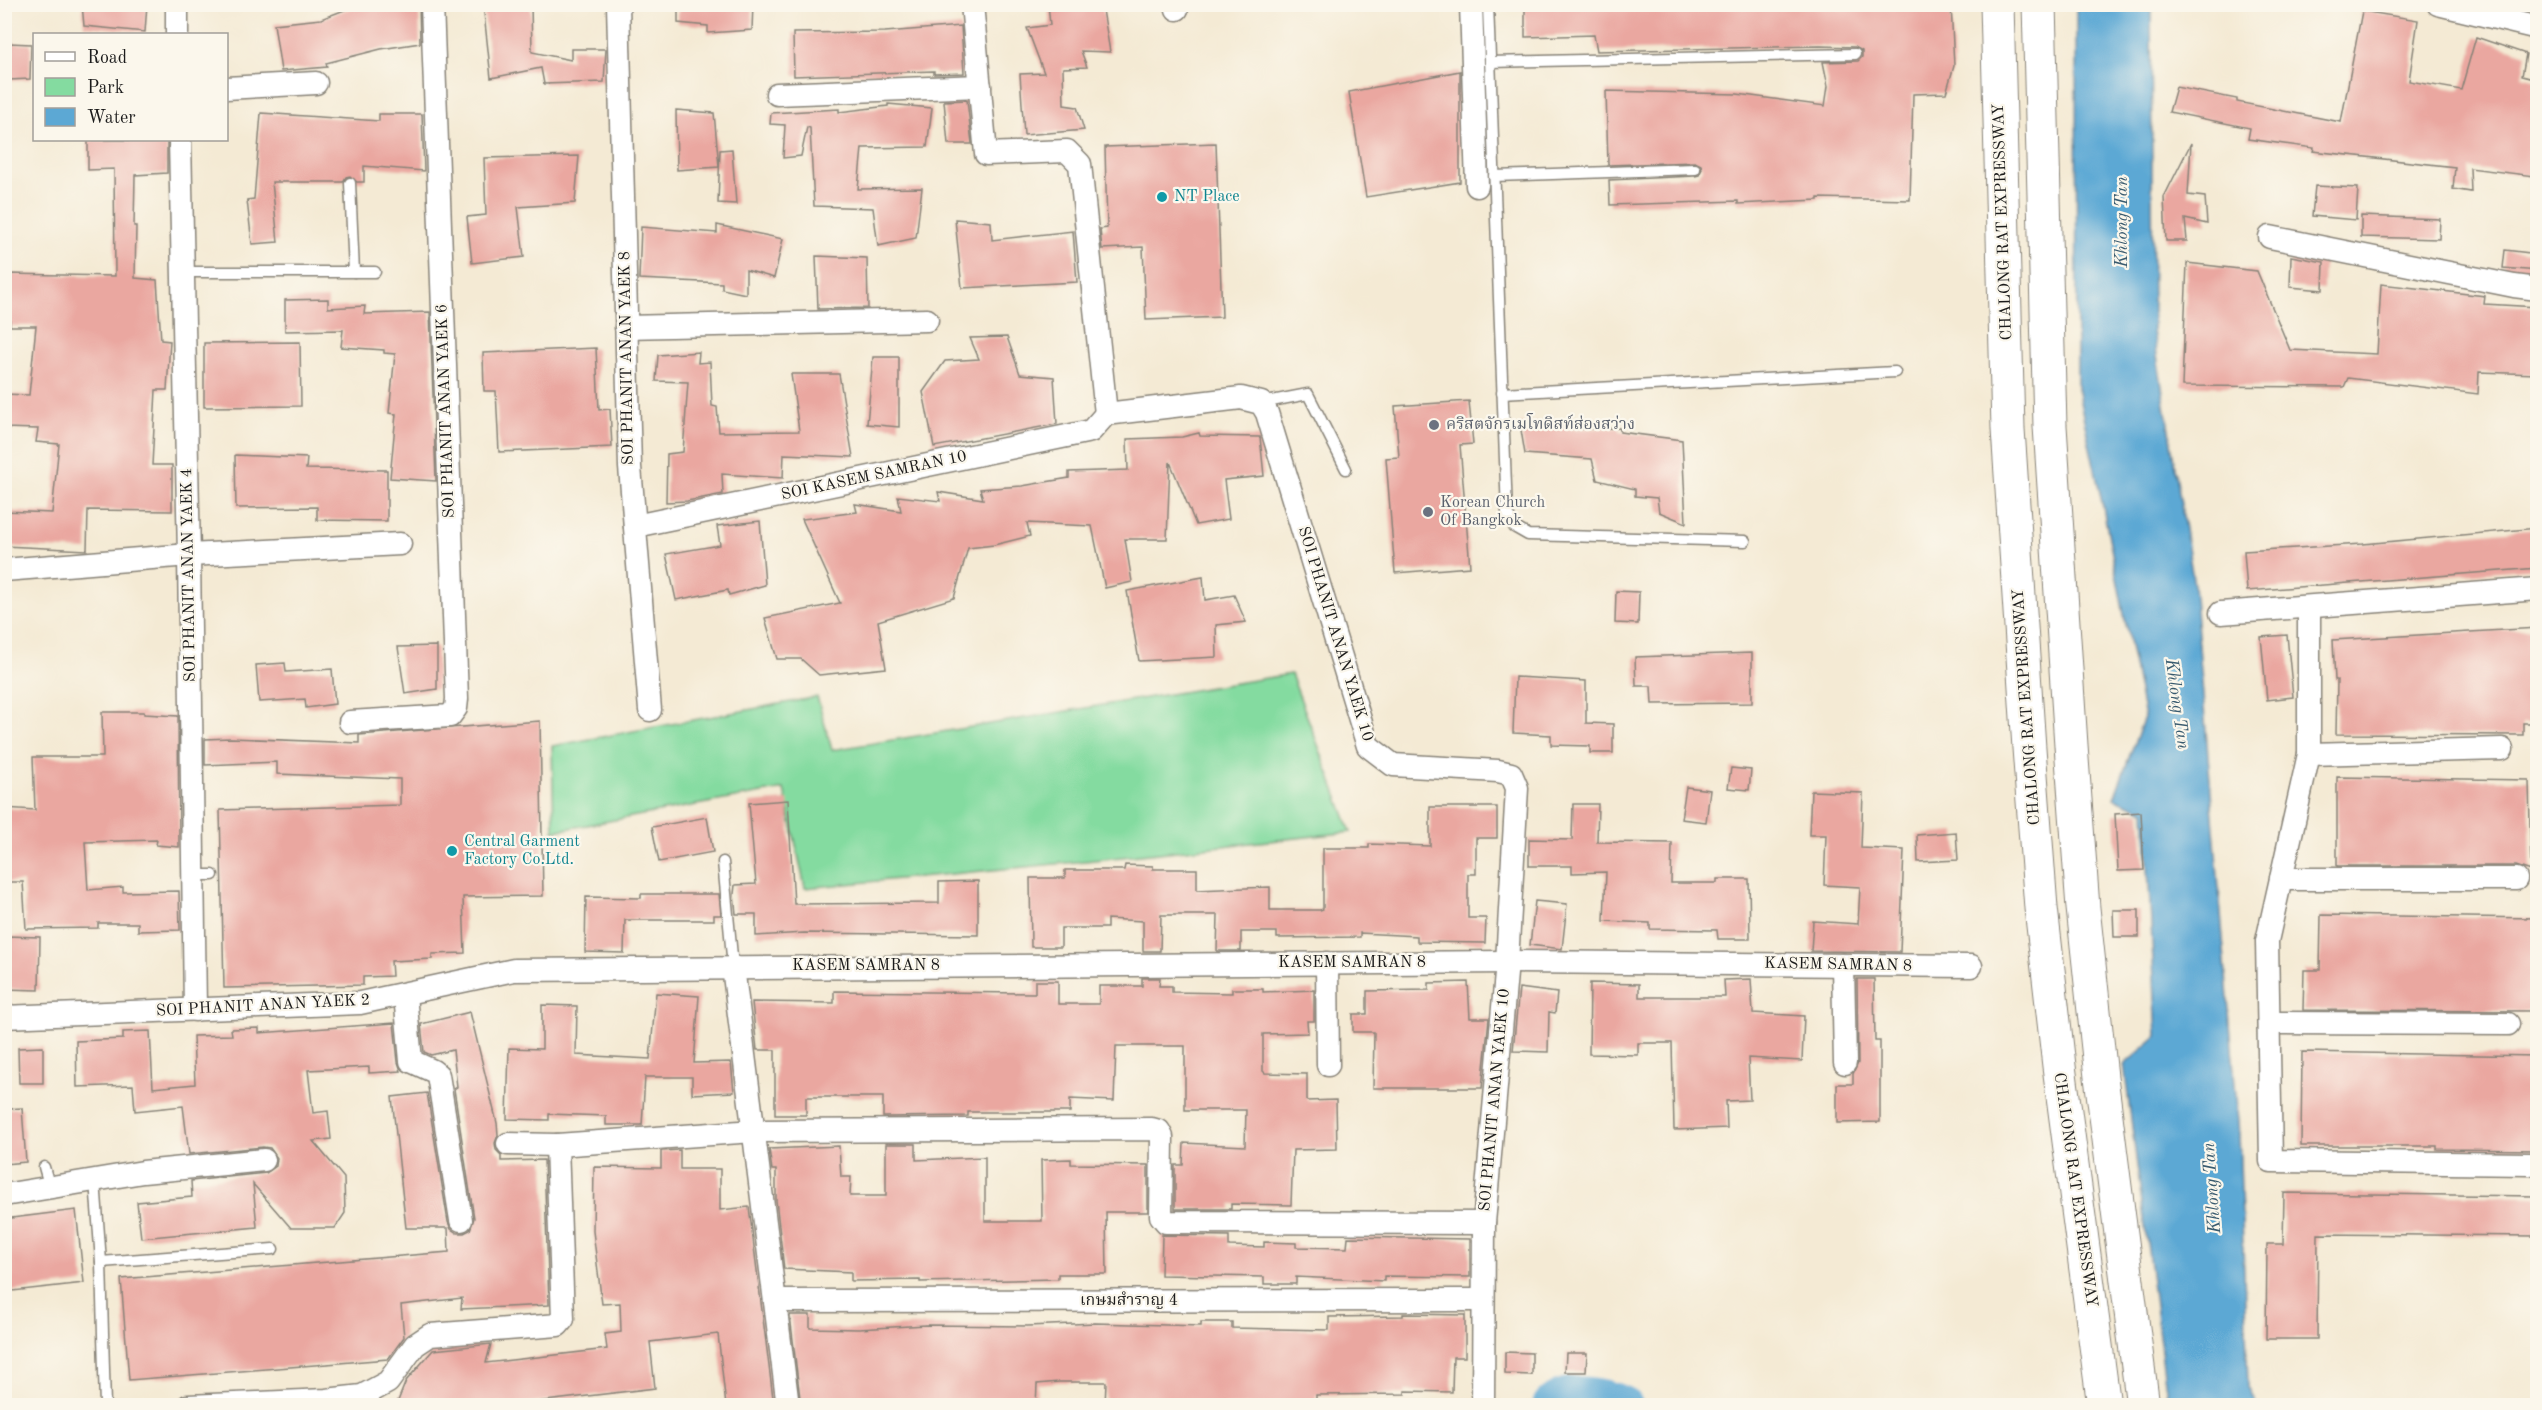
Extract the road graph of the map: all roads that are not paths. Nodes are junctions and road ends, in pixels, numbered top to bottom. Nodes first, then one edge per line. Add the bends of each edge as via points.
1 (177, 4) edge
2 (432, 4) edge
3 (618, 4) edge
4 (972, 4) edge
5 (1472, 4) edge
6 (1488, 4) edge
7 (1997, 4) edge
8 (2039, 4) edge
9 (2438, 4) edge
10 (2538, 28) edge
11 (177, 33) edge
12 (1855, 54) dead end
13 (1490, 62) junction
14 (316, 83) dead end
15 (980, 86) junction
16 (228, 88) edge
17 (777, 94) dead end
18 (180, 141) edge
19 (1695, 169) dead end
20 (1486, 181) junction
21 (350, 183) dead end
22 (2270, 237) dead end
23 (183, 272) junction
24 (354, 272) junction
25 (375, 272) dead end
26 (2538, 289) edge
27 (927, 320) dead end
28 (626, 327) junction
29 (1895, 372) dead end
30 (1502, 393) junction
31 (1261, 404) junction
32 (1106, 414) junction
33 (1346, 469) dead end
34 (635, 526) junction
35 (1745, 541) dead end
36 (400, 544) dead end
37 (189, 555) junction
38 (4, 570) edge
39 (2538, 589) edge
40 (2309, 607) junction
41 (2221, 613) dead end
42 (650, 710) dead end
43 (350, 722) dead end
44 (2502, 749) dead end
45 (2309, 754) junction
46 (723, 862) dead end
47 (2281, 879) junction
48 (2516, 879) dead end
49 (1507, 962) junction
50 (1327, 963) junction
51 (1843, 965) junction
52 (1971, 966) dead end
53 (733, 967) junction
54 (405, 995) junction
55 (195, 1010) junction
56 (4, 1017) edge
57 (2269, 1023) junction
58 (2508, 1024) dead end
59 (1845, 1063) dead end
60 (1328, 1065) dead end
61 (754, 1131) junction
62 (508, 1144) dead end
63 (557, 1145) junction
64 (264, 1160) dead end
65 (2530, 1164) dead end
66 (96, 1180) junction
67 (4, 1195) edge
68 (461, 1220) dead end
69 (1484, 1223) junction
70 (273, 1249) dead end
71 (101, 1262) junction
72 (1482, 1300) junction
73 (775, 1301) junction
74 (105, 1406) edge
75 (188, 1406) edge
76 (788, 1406) edge
77 (1483, 1406) edge
78 (2104, 1406) edge
79 (2144, 1406) edge

1 - 11 street
2 - 43 street, SOI PHANIT ANAN YAEK 6 via 456,708 450,716
3 - 28 street, SOI PHANIT ANAN YAEK 8
4 - 15 street
5 - 20 street
6 - 13 lane
7 - 78 highway, CHALONG RAT EXPRESSWAY via 2008,429 2041,908
8 - 79 highway via 2050,426 2083,908
9 - 10 street
12 - 13 lane
13 - 20 lane
14 - 16 street
15 - 17 street
15 - 32 street via 986,154 1067,151 1080,164
18 - 23 street, SOI PHANIT ANAN YAEK 4
19 - 20 lane
20 - 30 lane
21 - 24 lane
22 - 26 street
23 - 24 lane
23 - 37 street, SOI PHANIT ANAN YAEK 4
24 - 25 lane
27 - 28 street
28 - 34 street, SOI PHANIT ANAN YAEK 8
29 - 30 lane
30 - 35 lane via 1507,513 1514,527 1528,535
31 - 32 street via 1241,398
31 - 33 lane via 1308,394
31 - 49 street, SOI PHANIT ANAN YAEK 10 via 1267,413 1368,746 1393,765 1511,774 1517,788
32 - 34 street, SOI KASEM SAMRAN 10 via 1090,431
34 - 42 street, SOI PHANIT ANAN YAEK 8
36 - 37 street
37 - 38 street
37 - 55 street, SOI PHANIT ANAN YAEK 4 via 203,875
39 - 40 street
40 - 41 street
40 - 45 street
44 - 45 street
45 - 47 street
46 - 53 lane
47 - 48 street
47 - 57 street via 2267,941
49 - 50 street, KASEM SAMRAN 8
49 - 51 street, KASEM SAMRAN 8
49 - 69 street, SOI PHANIT ANAN YAEK 10
50 - 53 street, KASEM SAMRAN 8
50 - 60 street
51 - 52 street, KASEM SAMRAN 8
51 - 59 street
53 - 54 street, SOI PHANIT ANAN YAEK 2 via 514,970
53 - 61 street
54 - 55 street, SOI PHANIT ANAN YAEK 2 via 360,1003
54 - 68 street via 411,1061 438,1076
55 - 56 street, SOI PHANIT ANAN YAEK 2
57 - 58 street
57 - 65 street via 2271,1161
61 - 63 street
61 - 69 street via 1152,1129 1162,1137 1161,1216 1167,1222
61 - 73 street
62 - 63 street
63 - 75 street via 563,1319 558,1325 430,1335 415,1345 388,1382 362,1396
64 - 66 street
66 - 67 street via 47,1177
66 - 71 lane
69 - 72 street, SOI PHANIT ANAN YAEK 10
70 - 71 lane
71 - 74 lane
72 - 73 street, เกษมสำราญ 4
72 - 77 street, SOI PHANIT ANAN YAEK 10
73 - 76 street

